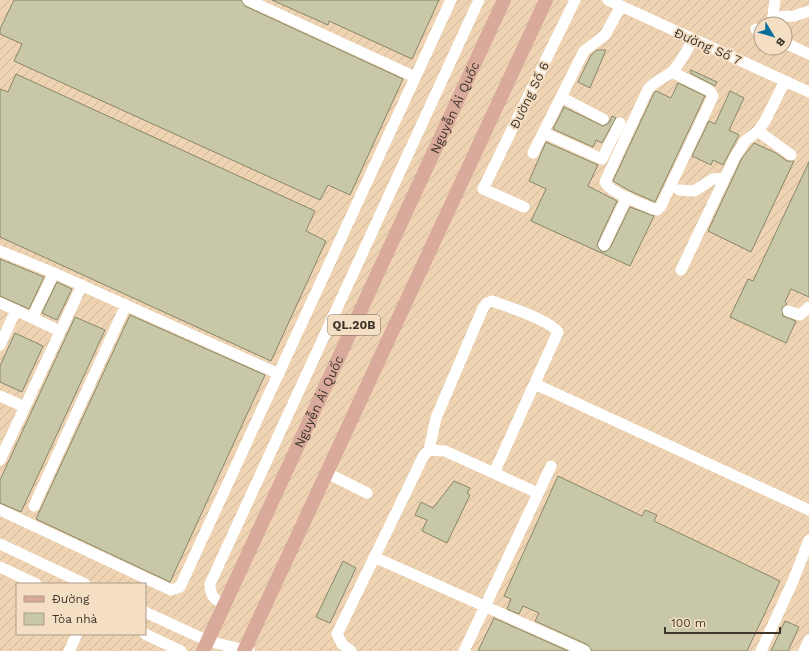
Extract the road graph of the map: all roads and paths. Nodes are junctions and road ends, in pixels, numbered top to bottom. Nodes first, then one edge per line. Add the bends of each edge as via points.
1 (248, 0) edge
2 (451, 0) edge
3 (479, 0) edge
4 (504, 0) edge
5 (546, 0) edge
6 (575, 0) edge
7 (608, 0) edge
8 (775, 0) edge
9 (621, 6) junction
10 (809, 11) edge
11 (773, 16) edge
12 (793, 16) edge
13 (693, 39) junction
14 (793, 47) edge
15 (809, 54) edge
16 (672, 72) junction
17 (415, 77) junction
18 (785, 81) junction
19 (809, 92) edge
20 (561, 97) junction
21 (603, 119) dead end
22 (620, 123) dead end
23 (758, 131) junction
24 (544, 133) junction
25 (533, 153) dead end
26 (791, 155) dead end
27 (725, 178) junction
28 (679, 190) dead end
29 (628, 197) junction
30 (524, 207) dead end
31 (604, 245) dead end
32 (0, 251) edge
33 (681, 270) dead end
34 (54, 273) junction
35 (82, 285) junction
36 (0, 303) edge
37 (126, 305) junction
38 (809, 307) edge
39 (16, 310) junction
40 (788, 310) dead end
41 (32, 318) junction
42 (60, 331) junction
43 (0, 345) edge
44 (279, 374) junction
45 (535, 384) junction
46 (0, 396) edge
47 (25, 407) junction
48 (429, 450) junction
49 (0, 460) edge
50 (551, 466) dead end
51 (327, 472) junction
52 (494, 473) junction
53 (367, 493) dead end
54 (538, 493) junction
55 (34, 506) dead end
56 (0, 510) edge
57 (809, 510) edge
58 (809, 540) edge
59 (0, 544) edge
60 (374, 557) junction
61 (0, 567) edge
62 (34, 583) edge
63 (83, 583) edge
64 (224, 604) junction
65 (485, 606) junction
66 (146, 613) edge
67 (146, 634) edge
68 (77, 635) edge
69 (809, 640) edge
70 (205, 646) edge
71 (246, 650) edge
72 (69, 651) edge
73 (182, 651) edge
74 (351, 651) edge
75 (464, 651) edge
76 (585, 651) edge
77 (761, 651) edge
78 (804, 651) edge

1 - 17 street
2 - 17 street
3 - 64 street via 210,584 210,592 216,601
4 - 64 main road, Nguyễn Ái Quốc / QL.20B
5 - 51 main road, QL.20B
6 - 30 street, Đường Số 6 via 483,189
7 - 9 street, Đường Số 7
8 - 11 street
9 - 13 street, Đường Số 7
9 - 20 street via 605,35 584,51
10 - 12 street
13 - 16 street
13 - 18 street, Đường Số 7
14 - 15 street
16 - 29 street via 648,89 606,179 607,186
16 - 29 street via 712,92 712,100 661,206 657,210 653,209
17 - 44 street
18 - 19 street, Đường Số 7
18 - 23 street
20 - 21 street
20 - 24 street
22 - 24 street via 602,159
23 - 26 street
23 - 27 street via 745,141
24 - 25 street
27 - 28 street via 713,179 694,191
27 - 33 street
29 - 31 street
32 - 34 street
34 - 35 street
34 - 41 street
35 - 37 street
35 - 42 street
36 - 39 street
37 - 44 street
37 - 55 street
38 - 40 street via 800,315
39 - 41 street
39 - 43 street
41 - 42 street
42 - 47 street
44 - 56 street via 177,589 171,590
45 - 48 street via 558,332 554,327 523,312 492,301 487,302 436,418
45 - 52 street
45 - 57 street
46 - 47 street
47 - 49 street
48 - 52 street via 445,451
48 - 60 street via 424,455
50 - 54 street
51 - 53 street
51 - 71 main road, QL.20B
52 - 54 street
54 - 65 street
58 - 77 street
59 - 63 street
60 - 65 street
60 - 74 street via 337,634 342,644
61 - 62 street
64 - 70 main road, Nguyễn Ái Quốc / QL.20B
65 - 75 street
65 - 76 street
66 - 70 street
67 - 73 street
68 - 72 street
69 - 78 street
70 - 71 street

